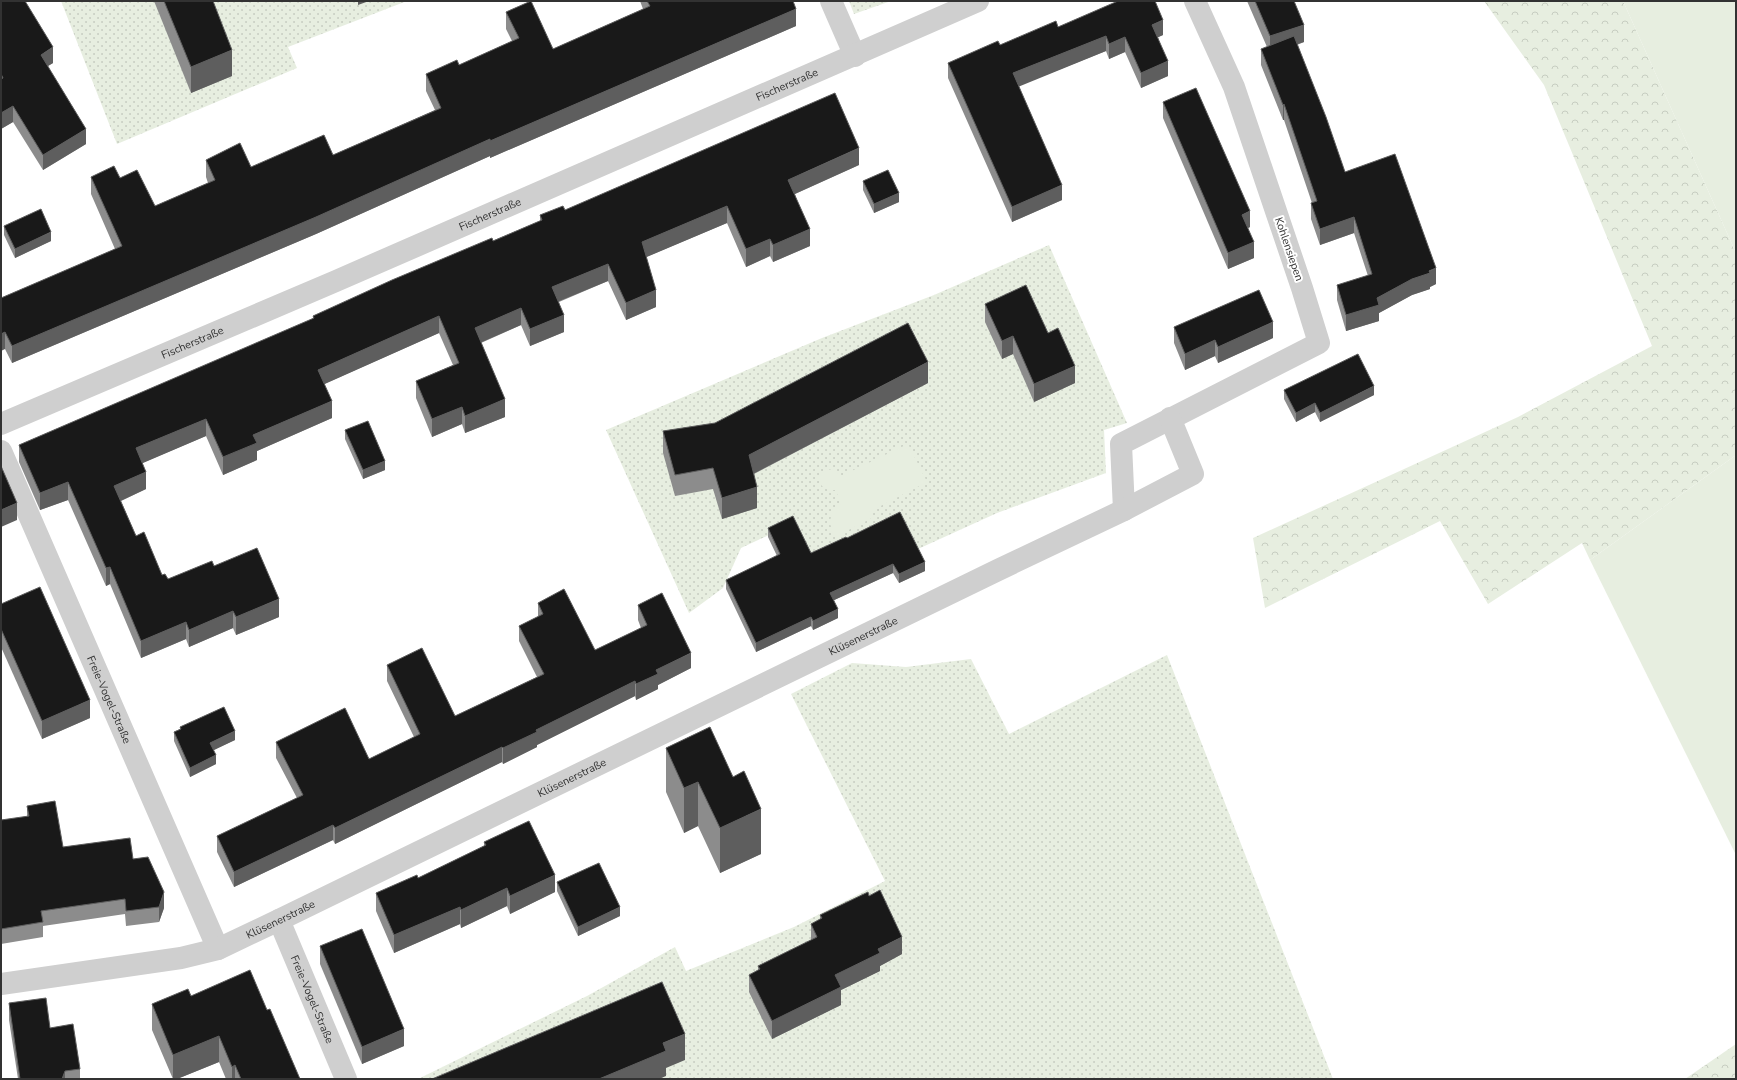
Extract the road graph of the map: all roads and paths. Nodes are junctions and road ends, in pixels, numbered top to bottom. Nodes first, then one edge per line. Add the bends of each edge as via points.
1 (831, 1) edge
2 (978, 1) edge
3 (1195, 1) edge
4 (855, 56) junction
5 (1170, 418) junction
6 (1, 424) edge
7 (1, 451) edge
8 (1124, 510) junction
9 (279, 920) junction
10 (218, 949) junction
11 (1, 984) edge
12 (346, 1079) edge

1 - 4 street
2 - 4 street, Fischerstraße
3 - 5 street, Kohlensiepen via 1234,87 1318,343
4 - 6 street, Fischerstraße
5 - 8 street via 1121,444
5 - 8 street, Klüsenerstraße via 1193,474
7 - 10 street, Freie-Vogel-Straße
8 - 9 street, Klüsenerstraße
9 - 10 street, Klüsenerstraße
9 - 12 street, Freie-Vogel-Straße
10 - 11 street, Klüsenerstraße via 182,958

